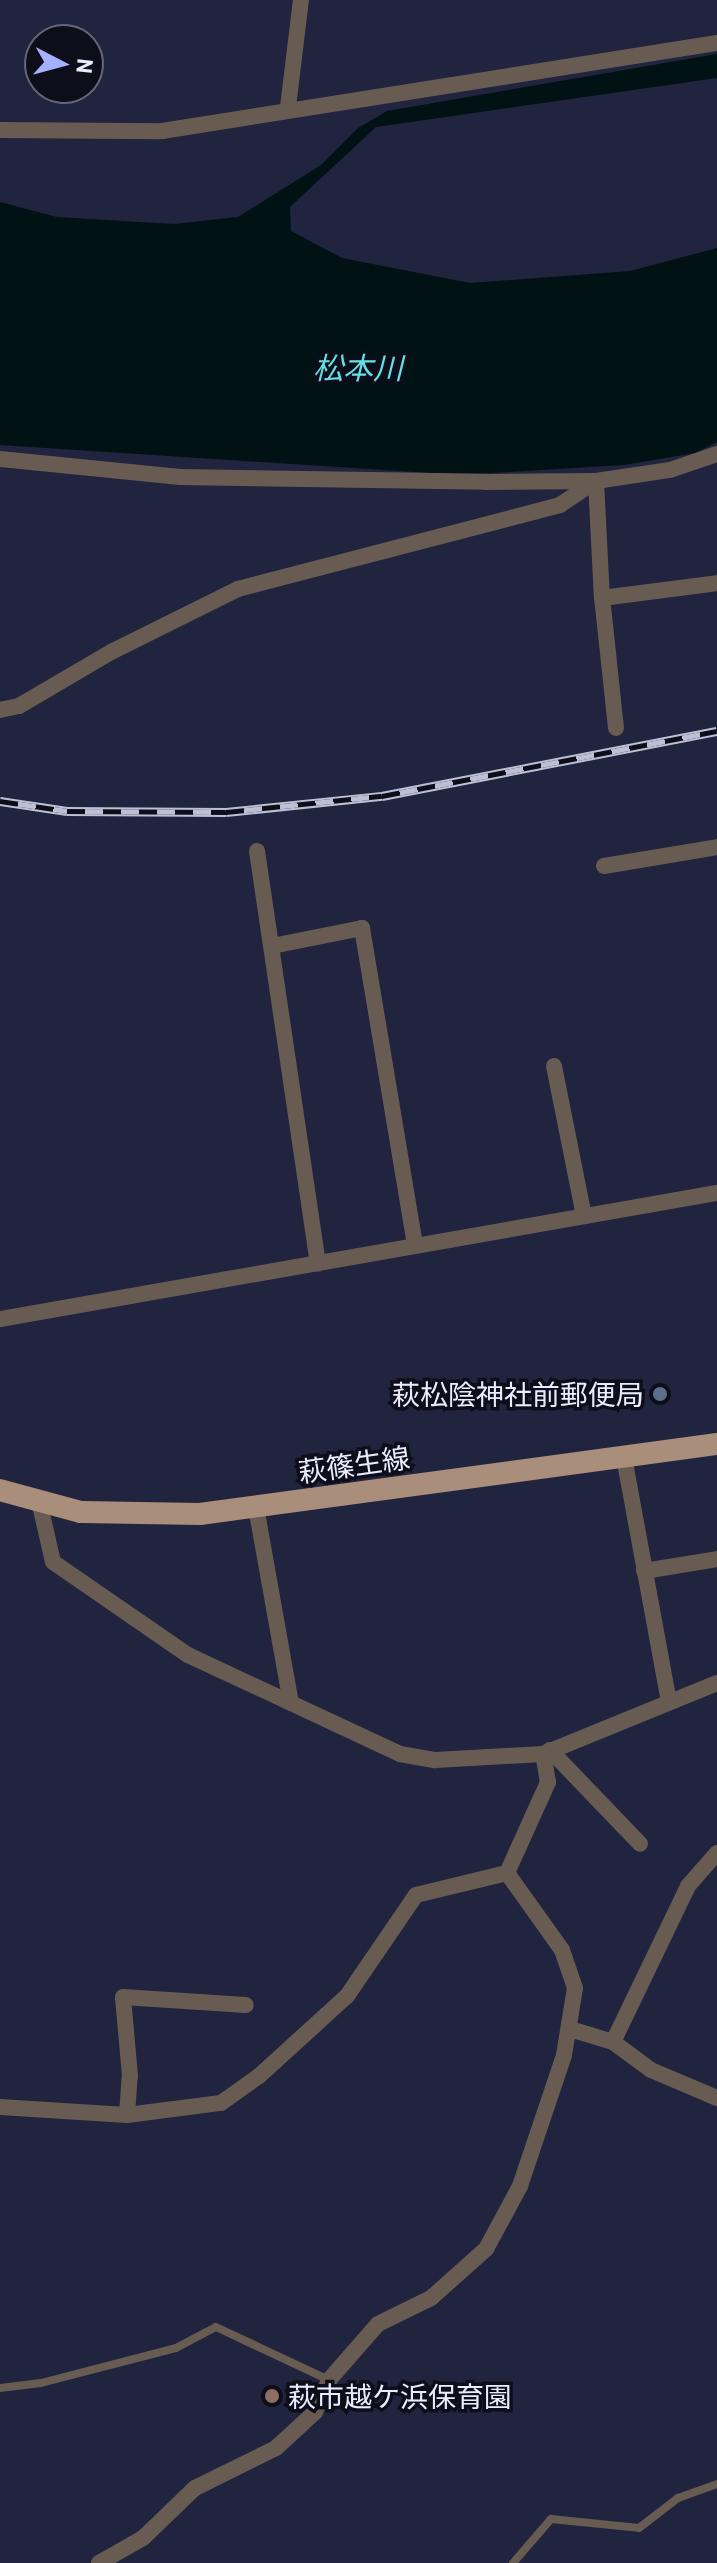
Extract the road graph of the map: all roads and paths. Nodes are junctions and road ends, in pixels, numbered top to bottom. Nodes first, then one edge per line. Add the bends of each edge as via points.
1 (301, 0) edge
2 (717, 43) edge
3 (288, 107) junction
4 (0, 130) edge
5 (717, 454) edge
6 (0, 459) edge
7 (596, 481) junction
8 (717, 583) edge
9 (602, 598) junction
10 (0, 710) edge
11 (616, 728) dead end
12 (717, 847) edge
13 (257, 851) dead end
14 (604, 866) dead end
15 (272, 946) junction
16 (554, 1066) dead end
17 (717, 1193) edge
18 (584, 1216) junction
19 (415, 1246) junction
20 (318, 1264) junction
21 (0, 1319) edge
22 (717, 1444) edge
23 (624, 1457) junction
24 (0, 1490) edge
25 (40, 1505) junction
26 (256, 1507) junction
27 (717, 1559) edge
28 (644, 1571) junction
29 (717, 1683) edge
30 (669, 1701) junction
31 (291, 1703) junction
32 (546, 1752) junction
33 (640, 1844) dead end
34 (717, 1853) edge
35 (507, 1873) junction
36 (246, 2005) dead end
37 (570, 2029) junction
38 (613, 2042) junction
39 (717, 2098) edge
40 (0, 2107) edge
41 (127, 2115) junction
42 (329, 2380) junction
43 (0, 2388) edge
44 (717, 2484) edge
45 (99, 2563) edge
46 (513, 2563) edge

1 - 3 street
2 - 3 street via 410,95
3 - 4 street via 162,131
5 - 7 street via 670,470
6 - 7 street via 180,477
7 - 9 street
7 - 10 street via 560,505 238,589 111,652 19,706
8 - 9 street
9 - 11 street
12 - 14 street
13 - 15 street
15 - 19 street via 362,928
15 - 20 street
16 - 18 street
17 - 18 street
18 - 19 street
19 - 20 street
20 - 21 street
22 - 23 main road, 萩篠生線
23 - 26 main road, 萩篠生線
23 - 28 street
24 - 25 main road, 萩篠生線
25 - 26 main road, 萩篠生線 via 154,1517
25 - 31 street via 53,1562 188,1655
26 - 31 street
27 - 28 street
28 - 30 street
29 - 30 street
30 - 32 street
31 - 32 street via 400,1754 435,1760
32 - 33 street
32 - 35 street via 548,1782
34 - 38 street via 688,1886
35 - 37 street via 562,1950 580,2012
35 - 41 street via 416,1895 347,1996 259,2076 221,2103
36 - 41 street via 123,1997 130,2076
37 - 38 street
37 - 42 street via 570,2057 520,2186 486,2249 431,2298 378,2324
38 - 39 street via 651,2070
40 - 41 street
42 - 43 lane via 216,2327 176,2348 41,2383
42 - 45 street via 315,2412 276,2448 195,2488 143,2538
44 - 46 lane via 678,2498 639,2528 551,2519

